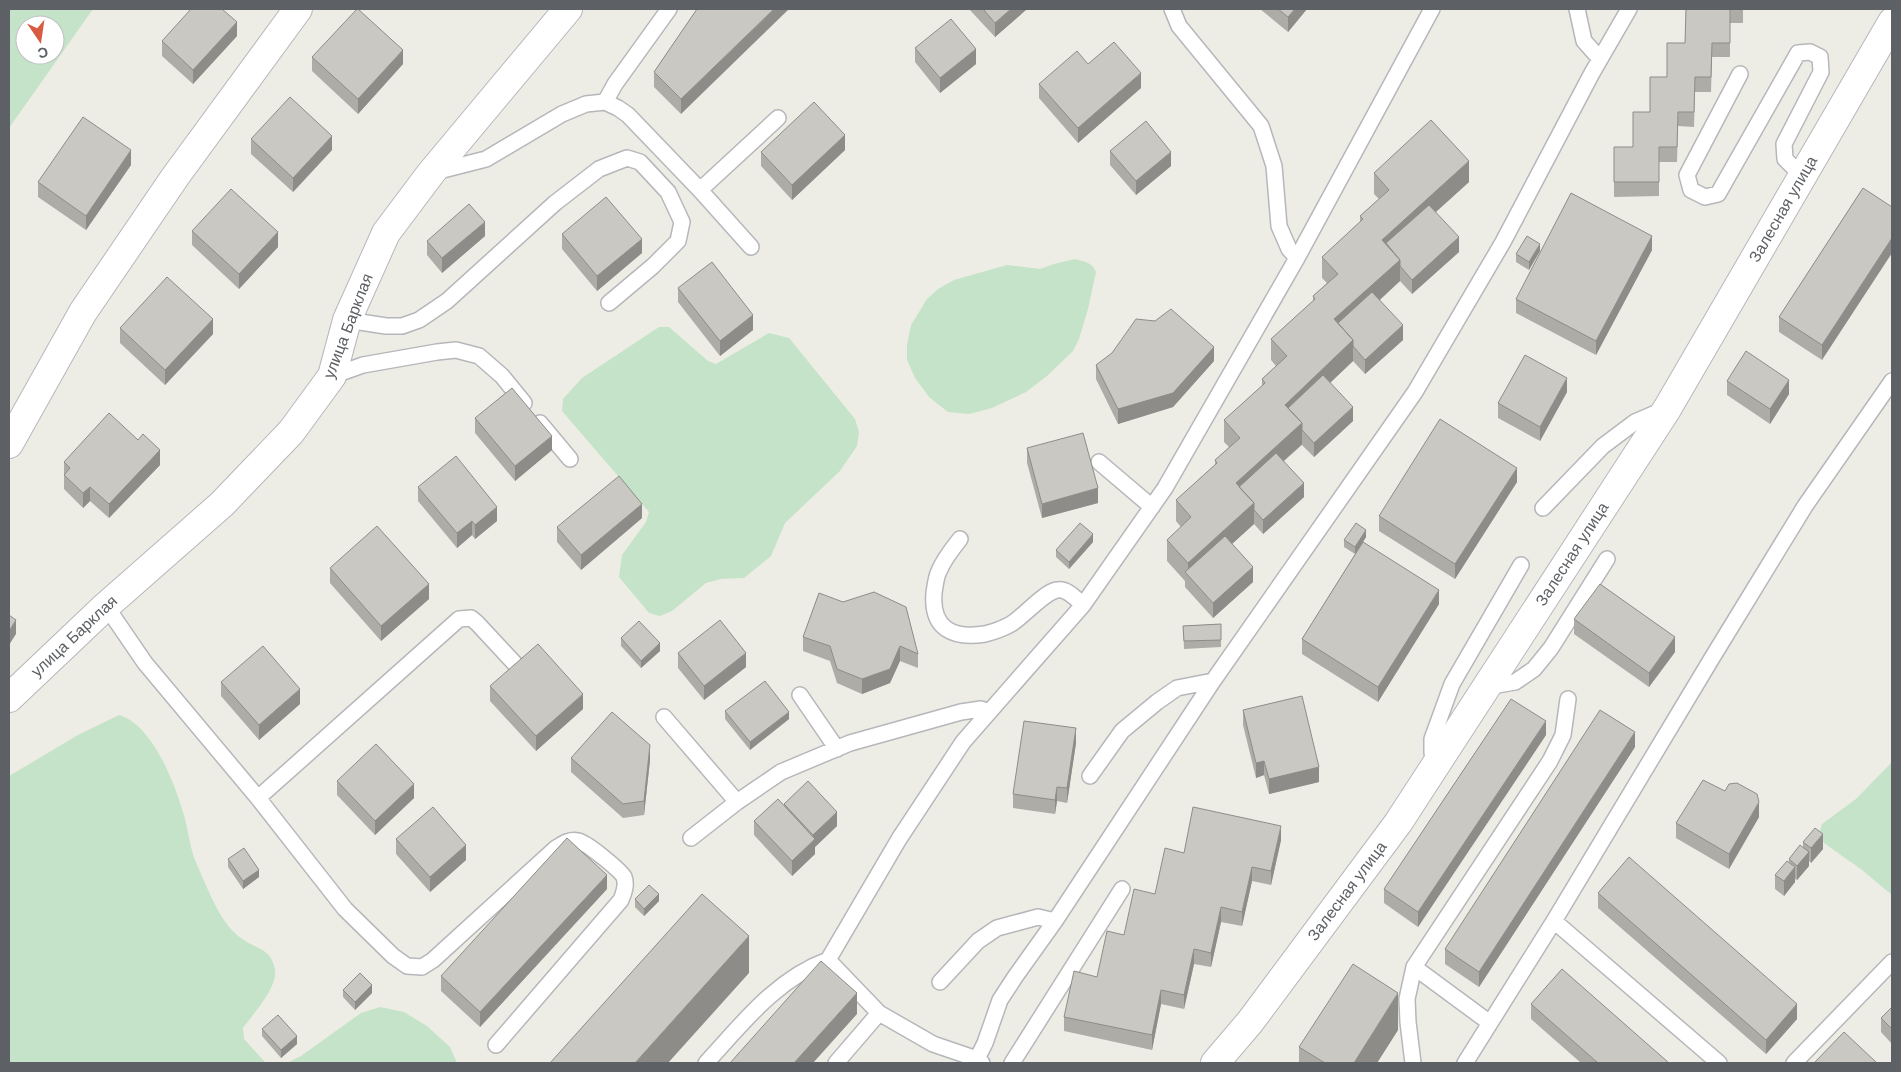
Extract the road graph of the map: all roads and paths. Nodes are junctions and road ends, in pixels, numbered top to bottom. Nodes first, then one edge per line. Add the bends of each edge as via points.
1 (298, 9) edge
2 (568, 9) edge
3 (669, 9) edge
4 (1172, 9) edge
5 (1432, 9) edge
6 (1577, 9) edge
7 (1629, 9) edge
8 (1892, 22) edge
9 (1600, 59) junction
10 (1740, 74) dead end
11 (606, 102) junction
12 (778, 118) dead end
13 (431, 173) junction
14 (1802, 176) junction
15 (700, 190) junction
16 (751, 247) dead end
17 (1297, 258) junction
18 (609, 303) dead end
19 (347, 320) junction
20 (332, 376) junction
21 (1892, 381) edge
22 (1667, 409) junction
23 (9, 444) edge
24 (570, 459) dead end
25 (1099, 462) dead end
26 (1152, 507) junction
27 (1543, 508) dead end
28 (960, 539) dead end
29 (1608, 559) dead end
30 (1521, 564) dead end
31 (1083, 604) junction
32 (106, 606) junction
33 (517, 666) edge
34 (1213, 681) junction
35 (1485, 688) junction
36 (800, 695) dead end
37 (9, 698) edge
38 (1568, 698) dead end
39 (989, 712) junction
40 (664, 716) dead end
41 (837, 749) junction
42 (1438, 760) junction
43 (1090, 776) dead end
44 (258, 798) junction
45 (738, 802) junction
46 (691, 838) dead end
47 (1122, 890) dead end
48 (1554, 921) junction
49 (1054, 922) junction
50 (828, 960) junction
51 (1892, 962) edge
52 (1414, 967) junction
53 (940, 982) dead end
54 (879, 1012) junction
55 (1490, 1023) junction
56 (496, 1045) dead end
57 (979, 1061) edge
58 (706, 1063) edge
59 (836, 1063) edge
60 (1012, 1063) edge
61 (1216, 1063) edge
62 (1413, 1063) edge
63 (1466, 1063) edge
64 (1719, 1063) edge
65 (1794, 1063) edge

1 - 23 street via 175,177 83,312
2 - 13 street, улица Барклая
3 - 11 lane via 615,84
4 - 17 lane via 1179,26 1261,126 1274,166 1279,226 1289,249
5 - 17 lane
6 - 9 lane via 1584,41
7 - 9 lane
8 - 14 street, Залесная улица
9 - 34 lane via 1503,242 1414,392
10 - 14 lane via 1687,175 1692,190 1705,197 1718,194 1798,53 1810,52 1820,57 1821,72 1784,144 1785,159
11 - 13 lane via 586,104 562,114 486,159
11 - 15 lane via 628,115
12 - 15 lane
13 - 19 street, улица Барклая via 386,232
14 - 22 street, Залесная улица
15 - 16 lane
17 - 26 lane
18 - 19 lane via 678,241 682,222 668,192 640,162 627,158 598,169 555,203 447,302 419,320 402,326 386,326
19 - 20 street, улица Барклая
20 - 24 lane via 363,365 437,352 456,350 479,356 502,376
20 - 32 street, улица Барклая via 291,432 222,504
21 - 48 lane via 1805,506
22 - 27 lane via 1635,422 1603,446
22 - 35 street, Залесная улица
25 - 26 lane
26 - 31 lane
28 - 31 lane via 938,572 934,599 936,617 953,634 986,634 1010,625 1056,590 1065,590
29 - 35 lane via 1534,669 1515,682
30 - 42 lane via 1452,684 1432,739 1432,753
31 - 39 lane
32 - 37 street, улица Барклая
32 - 44 lane via 145,663
33 - 44 lane via 471,618 459,619
34 - 43 lane via 1177,688 1157,702 1122,731
34 - 49 lane
35 - 42 street, Залесная улица
36 - 41 lane
38 - 52 lane via 1563,735 1550,761
39 - 41 lane via 981,709 961,712
39 - 50 lane via 963,742 899,839
40 - 45 lane
41 - 45 lane via 781,772
42 - 61 street, Залесная улица via 1398,823
44 - 56 lane via 346,909 407,966 422,967 432,960 556,848 568,841 578,840 589,845 623,876 626,884 621,900
45 - 46 lane
47 - 60 lane
48 - 55 lane
48 - 64 lane
49 - 53 lane via 1038,917 997,928 978,941
49 - 57 lane via 1000,1000
50 - 54 lane
50 - 58 lane via 812,966 782,986
51 - 65 lane
52 - 55 lane
52 - 62 lane via 1407,998
54 - 57 lane via 933,1044
54 - 59 lane
55 - 63 lane

